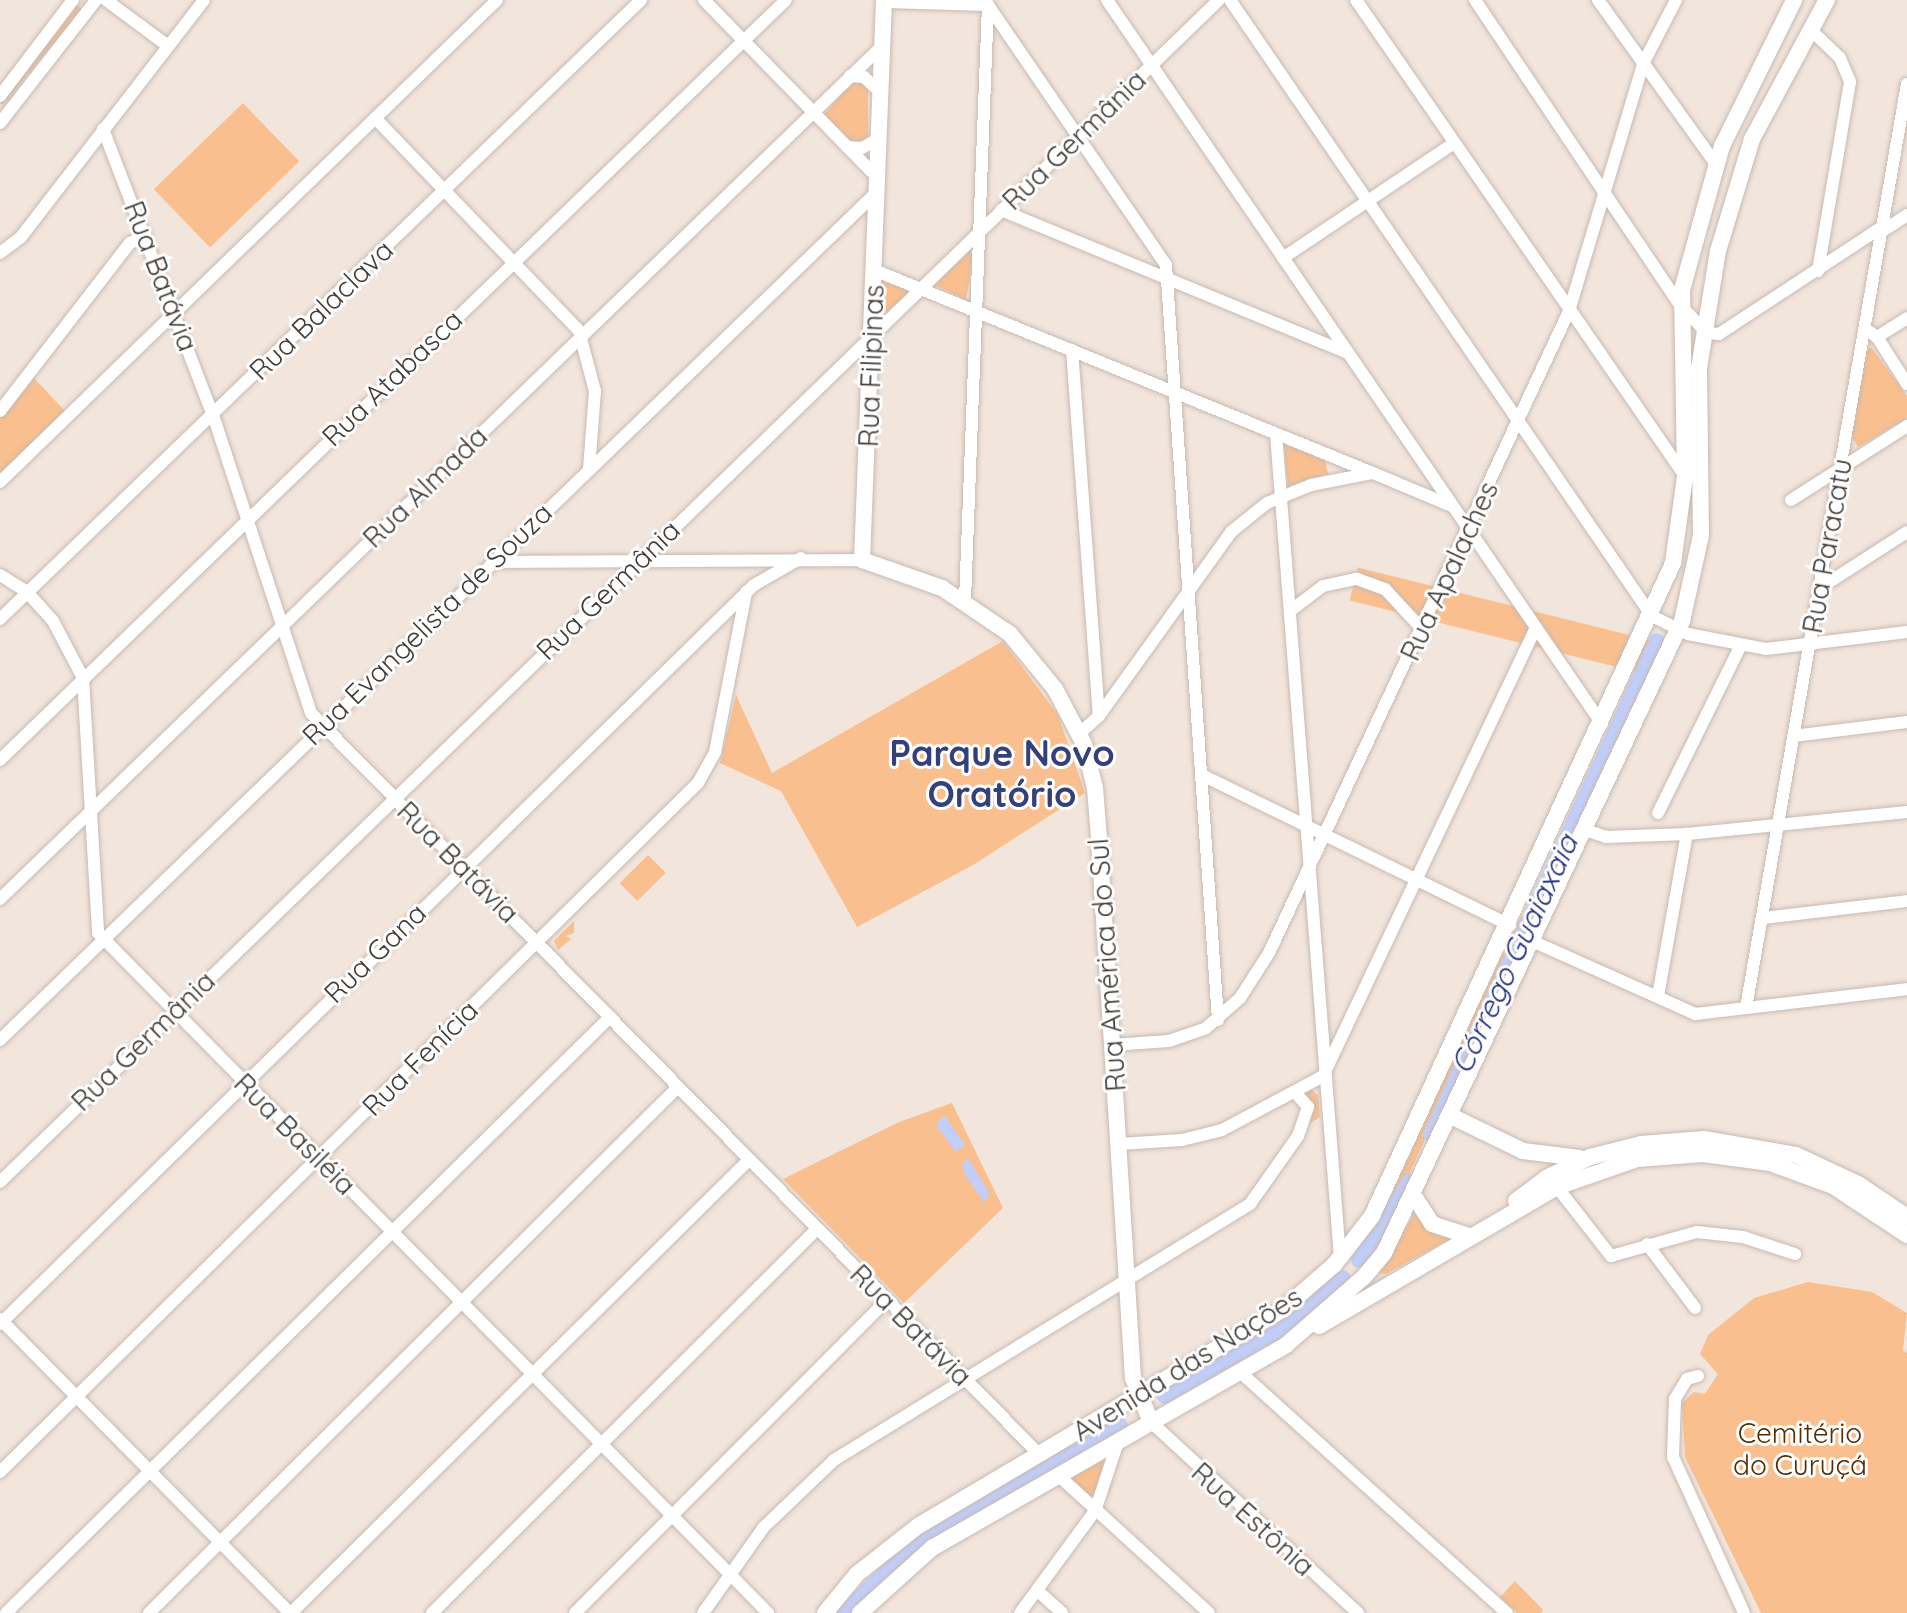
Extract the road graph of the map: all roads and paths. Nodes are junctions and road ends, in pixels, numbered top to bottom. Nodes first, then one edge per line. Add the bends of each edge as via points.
1 (73, 0) edge
2 (96, 0) edge
3 (106, 0) edge
4 (204, 0) edge
5 (474, 0) edge
6 (497, 0) edge
7 (641, 0) edge
8 (704, 0) edge
9 (786, 0) edge
10 (1107, 0) edge
11 (1219, 0) edge
12 (1230, 0) edge
13 (1356, 0) edge
14 (1475, 0) edge
15 (1598, 0) edge
16 (1676, 0) edge
17 (1794, 0) edge
18 (1827, 0) edge
19 (884, 1) edge
20 (988, 3) edge
21 (485, 12) junction
22 (1811, 30) junction
23 (743, 41) junction
24 (168, 46) junction
25 (881, 47) junction
26 (1643, 64) junction
27 (1152, 66) junction
28 (850, 76) junction
29 (1907, 84) edge
30 (879, 91) junction
31 (0, 96) edge
32 (1905, 109) edge
33 (812, 112) junction
34 (375, 118) junction
35 (0, 123) edge
36 (103, 129) junction
37 (1079, 137) junction
38 (878, 139) junction
39 (1454, 143) junction
40 (847, 147) junction
41 (1716, 164) junction
42 (877, 185) junction
43 (444, 190) junction
44 (1602, 190) junction
45 (1367, 200) junction
46 (1885, 209) junction
47 (1001, 210) junction
48 (858, 211) junction
49 (1907, 213) edge
50 (876, 217) junction
51 (1881, 229) junction
52 (979, 231) junction
53 (146, 236) junction
54 (1, 252) edge
55 (1847, 252) junction
56 (1877, 255) junction
57 (1283, 258) junction
58 (513, 261) junction
59 (874, 270) junction
60 (1818, 271) junction
61 (1168, 279) junction
62 (921, 288) junction
63 (1680, 305) junction
64 (176, 311) junction
65 (976, 311) junction
66 (1569, 311) junction
67 (1907, 318) edge
68 (1864, 328) junction
69 (1704, 331) junction
70 (581, 336) junction
71 (871, 336) junction
72 (1877, 337) junction
73 (1072, 350) junction
74 (1348, 353) junction
75 (1907, 384) edge
76 (1176, 393) junction
77 (0, 411) edge
78 (213, 415) junction
79 (1518, 421) junction
80 (1907, 426) edge
81 (1276, 434) junction
82 (589, 469) junction
83 (1840, 469) junction
84 (1373, 473) junction
85 (1685, 476) junction
86 (0, 482) edge
87 (1280, 497) junction
88 (1791, 500) dead end
89 (1452, 506) junction
90 (248, 518) junction
91 (1470, 531) junction
92 (1907, 532) edge
93 (761, 558) junction
94 (801, 558) junction
95 (640, 559) junction
96 (870, 561) junction
97 (1697, 561) junction
98 (492, 562) junction
99 (1673, 563) junction
100 (0, 575) edge
101 (1820, 588) junction
102 (750, 589) junction
103 (27, 592) junction
104 (1188, 593) junction
105 (965, 600) junction
106 (1290, 611) junction
107 (1652, 616) junction
108 (0, 619) edge
109 (280, 627) junction
110 (1536, 628) junction
111 (1423, 630) junction
112 (1678, 630) junction
113 (1907, 632) edge
114 (1810, 644) junction
115 (1741, 645) junction
116 (83, 678) junction
117 (1099, 716) junction
118 (1907, 722) edge
119 (322, 724) junction
120 (1602, 724) junction
121 (1080, 733) junction
122 (1793, 736) junction
123 (0, 760) edge
124 (1202, 775) junction
125 (393, 798) junction
126 (91, 810) junction
127 (1907, 812) edge
128 (1658, 813) dead end
129 (1307, 823) junction
130 (1778, 827) junction
131 (1585, 830) junction
132 (1327, 832) junction
133 (1687, 834) junction
134 (463, 867) junction
135 (1308, 877) junction
136 (1419, 879) junction
137 (0, 899) edge
138 (1907, 901) edge
139 (1763, 918) junction
140 (1510, 925) junction
141 (103, 940) junction
142 (1532, 941) junction
143 (538, 942) junction
144 (1907, 989) edge
145 (1658, 996) junction
146 (1746, 1008) junction
147 (173, 1011) junction
148 (610, 1017) junction
149 (1218, 1020) junction
150 (0, 1040) edge
151 (1113, 1045) junction
152 (1323, 1076) junction
153 (243, 1082) junction
154 (678, 1087) junction
155 (1295, 1092) junction
156 (1451, 1116) junction
157 (1327, 1128) junction
158 (1298, 1136) junction
159 (1119, 1144) junction
160 (1523, 1151) junction
161 (1590, 1157) junction
162 (318, 1158) junction
163 (749, 1160) junction
164 (0, 1182) edge
165 (1540, 1182) junction
166 (1557, 1187) junction
167 (1414, 1196) junction
168 (1907, 1217) edge
169 (1497, 1219) junction
170 (817, 1229) junction
171 (392, 1232) junction
172 (1907, 1235) edge
173 (1470, 1236) junction
174 (1647, 1244) junction
175 (1795, 1254) dead end
176 (1340, 1258) junction
177 (1364, 1277) junction
178 (1395, 1280) junction
179 (1128, 1283) junction
180 (887, 1300) junction
181 (461, 1302) junction
182 (1695, 1308) dead end
183 (1, 1321) edge
184 (1286, 1345) junction
185 (1239, 1371) junction
186 (532, 1374) junction
187 (1698, 1376) dead end
188 (965, 1379) junction
189 (76, 1397) junction
190 (1137, 1397) junction
191 (1119, 1407) junction
192 (1151, 1422) junction
193 (1125, 1437) junction
194 (602, 1445) junction
195 (1039, 1454) junction
196 (150, 1471) junction
197 (0, 1472) edge
198 (1059, 1476) junction
199 (1095, 1511) junction
200 (673, 1517) junction
201 (220, 1542) junction
202 (729, 1573) junction
203 (1035, 1602) edge
204 (6, 1613) edge
205 (149, 1613) edge
206 (290, 1613) edge
207 (432, 1613) edge
208 (575, 1613) edge
209 (703, 1613) edge
210 (768, 1613) edge
211 (825, 1613) edge
212 (860, 1613) edge
213 (1020, 1613) edge
214 (1062, 1613) edge
215 (1209, 1613) edge
216 (1358, 1613) edge
217 (1507, 1613) edge
218 (1744, 1613) edge

1 - 31 street
2 - 35 street
3 - 24 street
4 - 24 street
5 - 21 street
6 - 21 street
7 - 43 street, Rua Balaclava
8 - 23 street
9 - 23 street, Rua Atabasca
10 - 27 street
11 - 27 street, Rua Germânia
12 - 45 street
13 - 39 street
14 - 44 street
15 - 26 street
16 - 26 street, Rua Apalaches
17 - 41 main road, Avenida das Nações via 1750,81
18 - 22 main road, Avenida das Nações
19 - 20 street
19 - 25 main road
20 - 37 street
20 - 52 street
21 - 34 street
22 - 60 street via 1840,58 1850,82
22 - 69 main road, Avenida das Nações via 1752,139 1718,251
23 - 33 street
23 - 58 street, Rua Atabasca
24 - 36 street
25 - 28 street, Rua Almada
25 - 30 main road
26 - 41 street
26 - 44 street, Rua Apalaches
27 - 37 street, Rua Germânia
27 - 57 street
28 - 30 street via 864,77
28 - 33 street, Rua Almada
29 - 32 street, Rua Paracatu
30 - 38 main road
32 - 46 street, Rua Paracatu
33 - 40 street
33 - 70 street, Rua Almada
34 - 43 street
34 - 64 street
36 - 53 street, Rua Batávia
36 - 54 street via 21,237
37 - 47 street, Rua Germânia
37 - 61 street via 1160,254
38 - 40 street via 862,148
38 - 42 main road
39 - 45 street
39 - 66 street
40 - 42 street
41 - 63 main road, Avenida das Nações
42 - 48 street, Rua Evangelista de Souza
42 - 50 main road, Rua Filipinas
43 - 58 street
43 - 78 street, Rua Balaclava
44 - 63 street
44 - 66 street, Rua Apalaches
45 - 57 street
45 - 79 street
46 - 49 street
46 - 51 street, Rua Paracatu
47 - 52 street, Rua Germânia
47 - 61 street
48 - 50 street
48 - 82 street, Rua Evangelista de Souza
49 - 51 street
50 - 59 main road, Rua Filipinas
51 - 55 street
51 - 56 street, Rua Paracatu
52 - 62 street, Rua Germânia
52 - 65 street
53 - 64 street, Rua Batávia
53 - 77 street via 130,243
55 - 56 street
55 - 60 street
56 - 68 street, Rua Paracatu
57 - 74 street
58 - 70 street
58 - 90 street, Rua Atabasca
59 - 62 street
59 - 71 main road, Rua Filipinas
60 - 69 street via 1719,334
61 - 74 street
61 - 76 street
62 - 65 street
62 - 71 street, Rua Germânia
63 - 69 street
63 - 85 main road, Avenida das Nações
64 - 78 street, Rua Batávia
64 - 86 street
65 - 73 street
65 - 105 street
66 - 79 street, Rua Apalaches
66 - 85 street
67 - 72 street
68 - 72 street
68 - 83 street, Rua Paracatu
69 - 97 main road, Avenida das Nações via 1699,368 1704,500
70 - 82 street via 595,391
70 - 109 street, Rua Almada
71 - 95 street, Rua Germânia
71 - 96 main road, Rua Filipinas via 864,538
72 - 75 street
73 - 76 street
73 - 117 street
74 - 89 street
76 - 81 street
76 - 104 street
78 - 90 street, Rua Batávia
78 - 103 street, Rua Balaclava
79 - 91 street, Rua Apalaches
79 - 107 street
80 - 83 street
81 - 84 street
81 - 87 street
82 - 98 street, Rua Evangelista de Souza
83 - 88 street
83 - 101 street, Rua Paracatu
84 - 87 street
84 - 89 street
85 - 99 main road, Avenida das Nações
87 - 104 street via 1231,532
87 - 106 street
89 - 91 street
90 - 109 street, Rua Batávia
90 - 116 street, Rua Atabasca
91 - 110 street
91 - 111 street, Rua Apalaches
92 - 101 street
93 - 94 street, Rua América do Sul
93 - 95 street, Rua América do Sul
93 - 102 street
94 - 96 street, Rua América do Sul
94 - 102 street, Rua Gana
95 - 98 street, Rua América do Sul
95 - 125 street, Rua Germânia
96 - 105 main road, Rua América do Sul
97 - 99 main road via 1683,570
97 - 112 main road, Avenida das Nações
98 - 119 street, Rua Evangelista de Souza
99 - 107 main road, Avenida das Nações
100 - 103 street
101 - 114 street, Rua Paracatu
102 - 134 street, Rua Gana
102 - 143 street, Rua Fenícia via 706,774
103 - 108 street, Rua Balaclava
103 - 116 street via 62,633
104 - 117 street
104 - 124 street
105 - 121 main road, Rua América do Sul via 1026,652
106 - 111 street via 1323,586 1357,579 1385,589
106 - 129 street
107 - 112 street
107 - 120 main road, Avenida das Nações
109 - 119 street, Rua Batávia via 304,700
109 - 126 street, Rua Almada
110 - 120 street
110 - 136 street
111 - 132 street, Rua Apalaches
112 - 115 street
112 - 131 main road, Avenida das Nações
113 - 114 street
114 - 115 street via 1766,649
114 - 122 street, Rua Paracatu
115 - 128 street
116 - 123 street, Rua Atabasca
116 - 126 street
117 - 121 street
118 - 122 street
119 - 125 street, Rua Batávia
119 - 141 street, Rua Evangelista de Souza
120 - 140 main road, Avenida das Nações
121 - 151 main road, Rua América do Sul via 1095,788
122 - 130 street, Rua Paracatu
124 - 129 street
124 - 149 street
125 - 134 street, Rua Batávia
125 - 147 street, Rua Germânia
126 - 137 street, Rua Almada
126 - 141 street via 95,923
127 - 130 street
129 - 132 street
129 - 135 street
130 - 133 street
130 - 139 street, Rua Paracatu
131 - 133 street via 1606,837
131 - 142 main road, Avenida das Nações
132 - 135 street, Rua Apalaches
132 - 136 street
133 - 145 street
134 - 143 street, Rua Batávia
134 - 153 street, Rua Gana
135 - 149 street, Rua Apalaches via 1253,980
135 - 152 street
136 - 140 street
136 - 152 street
138 - 139 street
139 - 146 street, Rua Paracatu
140 - 176 main road, Avenida das Nações via 1381,1200
141 - 147 street, Rua Basiléia
141 - 150 street, Rua Evangelista de Souza
142 - 145 street
142 - 156 main road, Avenida das Nações
143 - 148 street, Rua Batávia
143 - 162 street, Rua Fenícia
144 - 146 street
145 - 146 street via 1695,1014
147 - 153 street, Rua Basiléia
147 - 164 street, Rua Germânia
148 - 154 street, Rua Batávia
148 - 171 street
149 - 151 street, Rua Apalaches via 1181,1038
151 - 159 main road, Rua América do Sul
152 - 155 street
152 - 157 street
153 - 162 street, Rua Basiléia
153 - 183 street, Rua Gana
154 - 163 street, Rua Batávia
154 - 181 street
155 - 158 street via 1308,1107
155 - 159 street via 1208,1134
156 - 160 main road
156 - 167 main road, Avenida das Nações
157 - 158 street via 1309,1127
157 - 176 street
158 - 179 street via 1250,1204
159 - 179 main road, Rua América do Sul
160 - 161 main road
160 - 165 main road
161 - 165 main road
161 - 168 main road via 1657,1141 1751,1143 1819,1164
162 - 171 street, Rua Basiléia
162 - 189 street, Rua Fenícia
163 - 170 street, Rua Batávia
163 - 186 street
165 - 169 main road
166 - 169 main road
166 - 172 main road via 1637,1159 1737,1157 1812,1176
166 - 174 street via 1608,1255
167 - 173 main road via 1432,1224
167 - 177 main road, Avenida das Nações
169 - 173 main road
170 - 180 street, Rua Batávia
170 - 194 street
171 - 181 street, Rua Basiléia
171 - 196 street
173 - 178 main road
174 - 175 street via 1683,1234 1723,1233
174 - 182 street
176 - 177 main road
176 - 190 main road, Avenida das Nações via 1282,1310
177 - 178 main road
177 - 184 main road, Avenida das Nações
178 - 184 main road
179 - 188 street
179 - 190 main road, Rua América do Sul
180 - 188 street, Rua Batávia
180 - 200 street
181 - 186 street, Rua Basiléia
181 - 201 street
183 - 189 street
184 - 185 main road, Avenida das Nações
185 - 192 main road, Avenida das Nações
185 - 217 street
186 - 194 street, Rua Basiléia
186 - 206 street
187 - 218 street via 1687,1379 1675,1399 1673,1457
188 - 195 street, Rua Batávia
188 - 202 street via 834,1460 764,1527
189 - 196 street
189 - 197 street, Rua Fenícia
190 - 191 main road, Avenida das Nações
190 - 192 main road, Rua América do Sul
191 - 193 main road via 1130,1416
191 - 195 main road, Avenida das Nações
192 - 193 main road, Avenida das Nações
192 - 216 street, Rua Estônia
193 - 198 main road, Avenida das Nações
193 - 199 street
194 - 200 street, Rua Basiléia
194 - 207 street
195 - 211 main road, Avenida das Nações via 902,1536 857,1574
196 - 201 street
196 - 204 street
198 - 199 street
198 - 212 main road, Avenida das Nações via 932,1548
199 - 203 street
199 - 215 street
200 - 202 street, Rua Basiléia
200 - 208 street
201 - 205 street
201 - 206 street
202 - 209 street
202 - 210 street, Rua Basiléia
203 - 213 street
203 - 214 street

